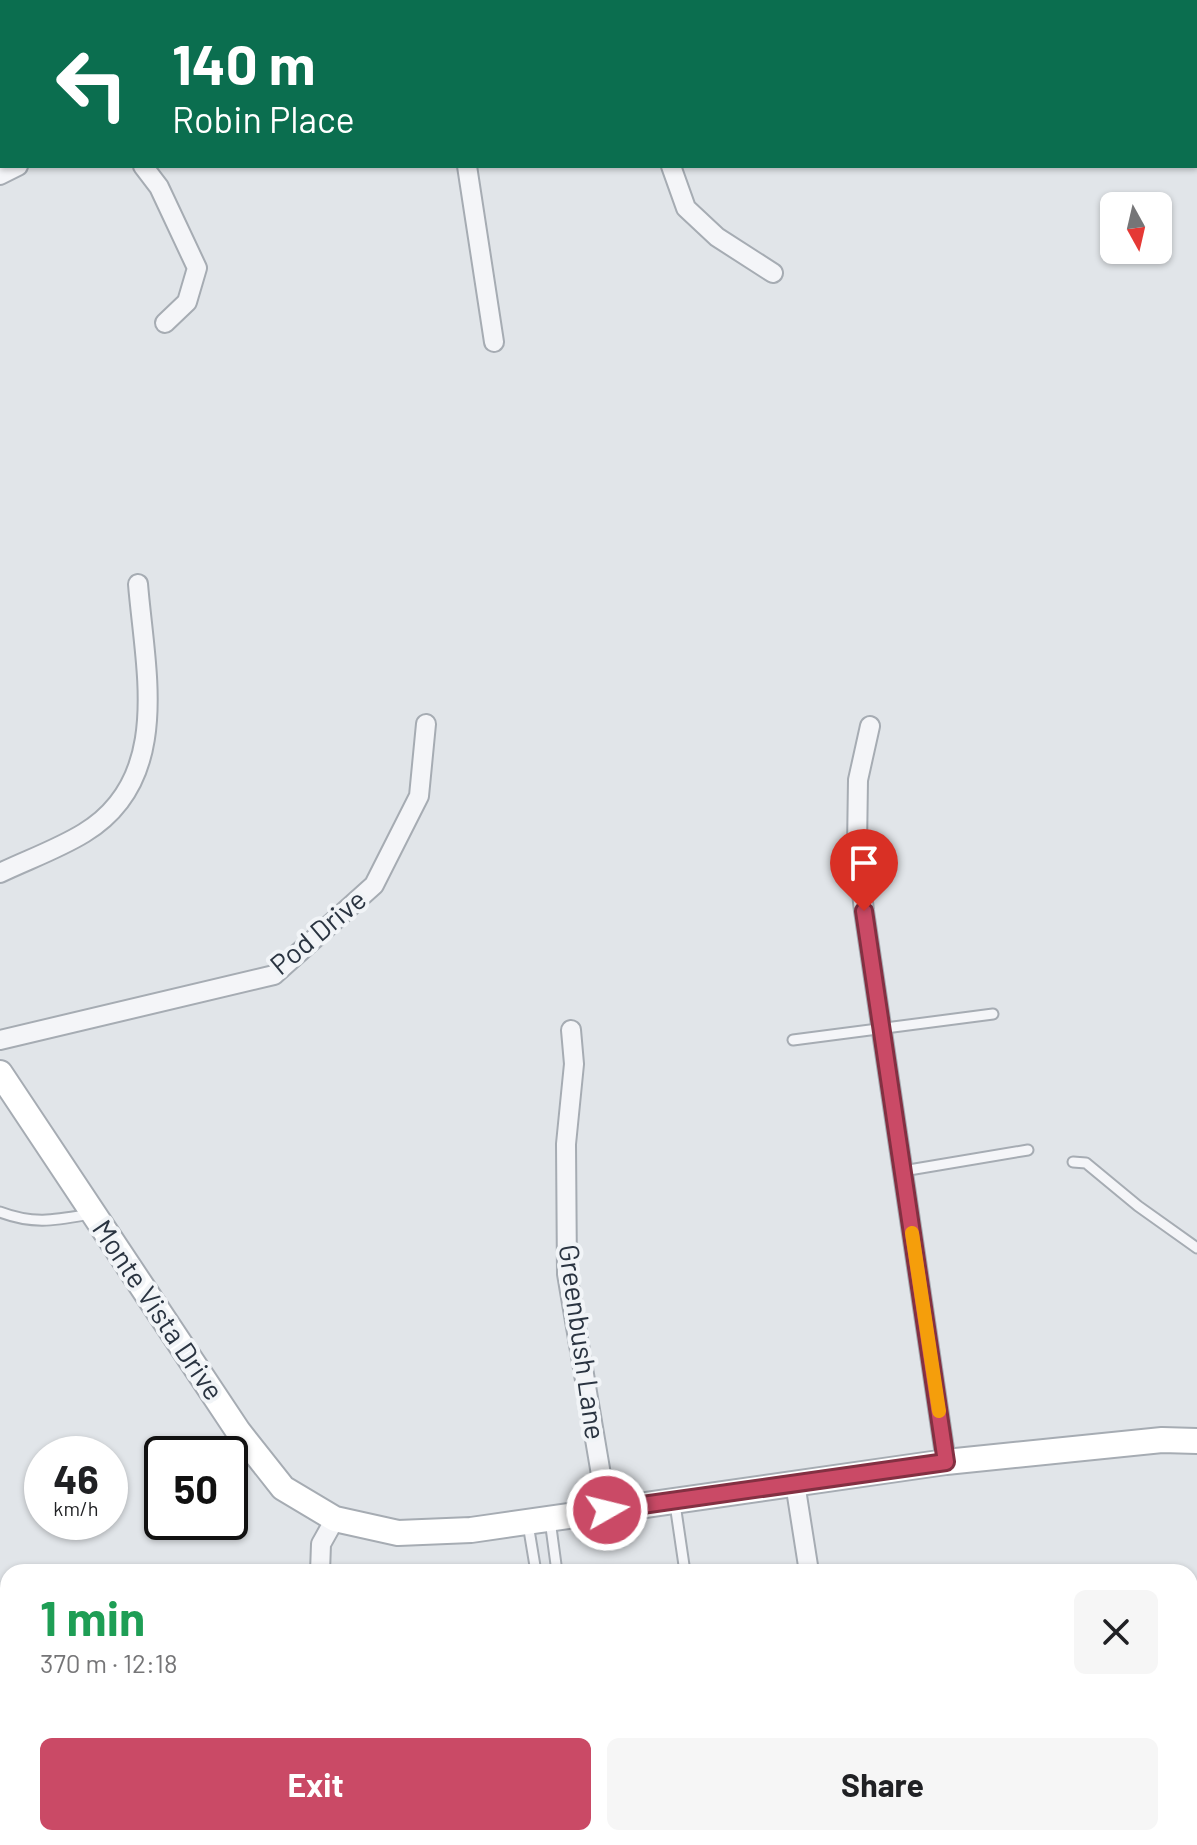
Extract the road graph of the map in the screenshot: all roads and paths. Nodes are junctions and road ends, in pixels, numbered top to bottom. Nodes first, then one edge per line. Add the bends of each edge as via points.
1 (145, 168) edge
2 (467, 168) edge
3 (672, 168) edge
4 (773, 273) dead end
5 (165, 323) dead end
6 (494, 342) dead end
7 (138, 584) dead end
8 (426, 724) dead end
9 (870, 726) dead end
10 (0, 873) edge
11 (993, 1014) dead end
12 (882, 1029) junction
13 (571, 1030) dead end
14 (0, 1040) edge
15 (793, 1040) dead end
16 (0, 1073) edge
17 (1028, 1150) dead end
18 (1073, 1162) dead end
19 (903, 1171) junction
20 (0, 1212) edge
21 (94, 1213) junction
22 (1197, 1248) edge
23 (1197, 1441) edge
24 (946, 1462) junction
25 (795, 1483) junction
26 (674, 1501) junction
27 (607, 1510) junction
28 (335, 1519) junction
29 (539, 1520) junction
30 (320, 1564) edge
31 (536, 1564) edge
32 (554, 1564) edge
33 (684, 1564) edge
34 (808, 1564) edge

1 - 5 street via 197,268 187,302
2 - 6 street
3 - 4 street via 686,208 717,237
7 - 10 street via 149,720 135,779 110,813 84,833
8 - 14 street, Pod Drive via 419,796 374,885 274,975
9 - 12 street via 858,780 857,847
11 - 12 lane
12 - 15 lane
12 - 19 street
13 - 27 street, Greenbush Lane via 567,1274
16 - 21 main road, Monte Vista Drive
17 - 19 lane
18 - 22 lane via 1086,1163
19 - 24 street
20 - 21 lane via 44,1222
21 - 28 main road, Monte Vista Drive via 238,1431 283,1488
23 - 24 main road, Monte Vista Drive
24 - 25 main road, Monte Vista Drive
25 - 26 main road, Monte Vista Drive
25 - 34 street
26 - 27 main road, Monte Vista Drive
26 - 33 lane
27 - 29 main road, Monte Vista Drive
28 - 29 main road, Monte Vista Drive via 398,1533
28 - 30 street via 321,1544
29 - 31 lane
29 - 32 lane

